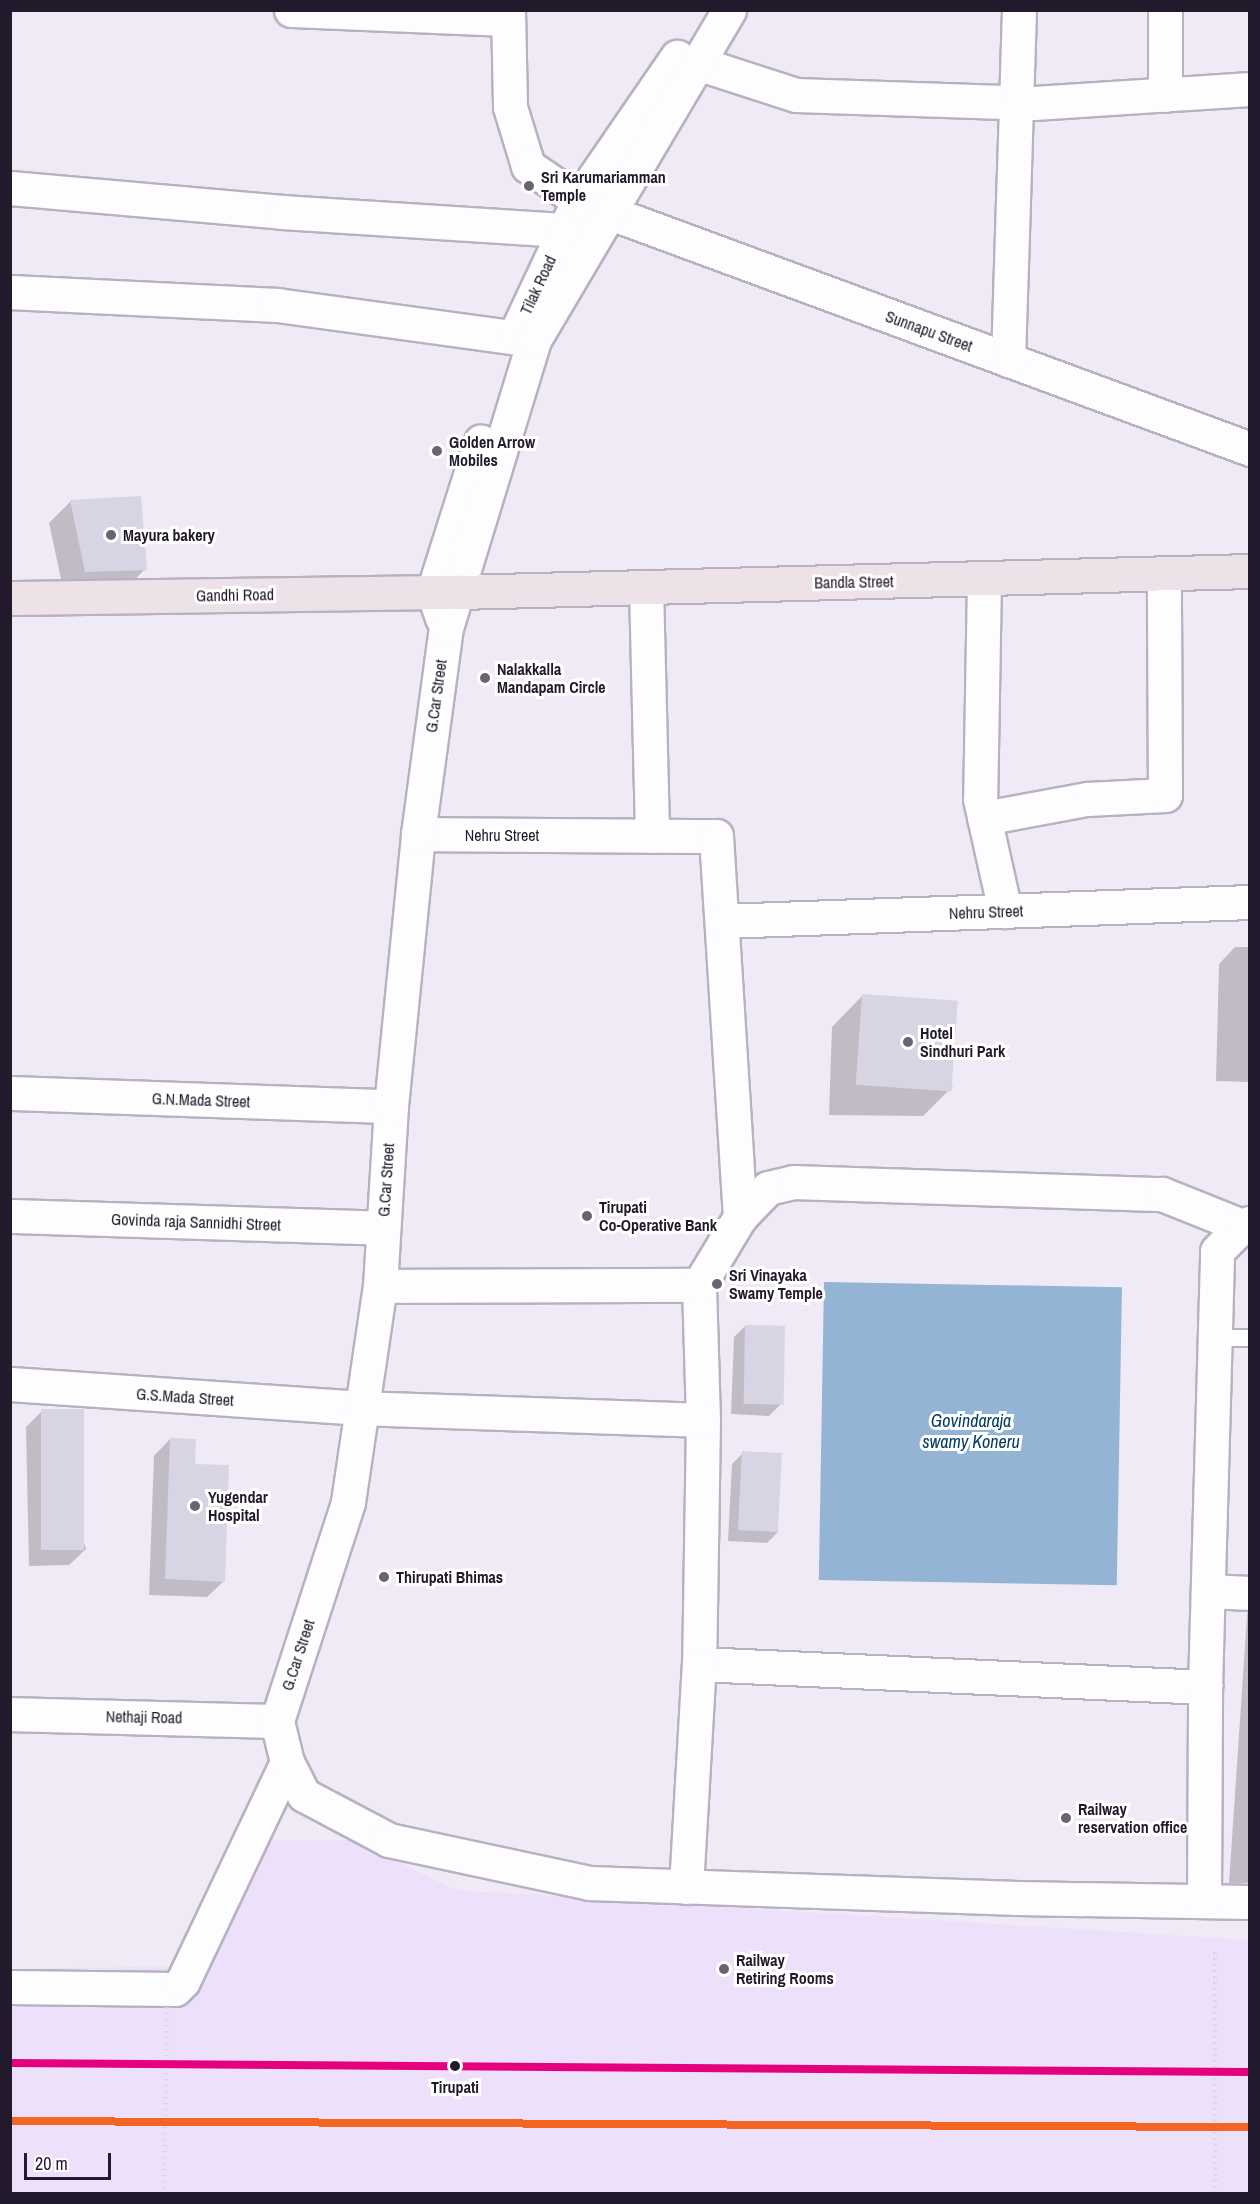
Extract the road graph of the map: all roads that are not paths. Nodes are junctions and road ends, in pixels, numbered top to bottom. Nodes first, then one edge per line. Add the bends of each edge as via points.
1 (291, 10) edge
2 (709, 10) edge
3 (729, 10) edge
4 (1019, 10) edge
5 (1165, 10) edge
6 (508, 15) edge
7 (697, 63) junction
8 (1250, 89) edge
9 (1165, 94) junction
10 (1016, 102) junction
11 (10, 188) edge
12 (590, 219) junction
13 (10, 292) edge
14 (524, 339) junction
15 (1008, 360) junction
16 (1250, 449) edge
17 (1250, 571) edge
18 (1164, 575) junction
19 (984, 579) junction
20 (646, 586) junction
21 (446, 592) junction
22 (10, 598) edge
23 (984, 818) junction
24 (418, 834) junction
25 (652, 836) junction
26 (1250, 902) edge
27 (1005, 911) junction
28 (722, 921) junction
29 (10, 1093) edge
30 (391, 1106) junction
31 (10, 1216) edge
32 (740, 1217) junction
33 (1246, 1224) edge
34 (382, 1228) junction
35 (699, 1285) junction
36 (380, 1286) junction
37 (1215, 1338) junction
38 (1250, 1338) edge
39 (10, 1384) edge
40 (360, 1408) junction
41 (703, 1420) junction
42 (1208, 1591) junction
43 (1250, 1593) edge
44 (699, 1664) junction
45 (1205, 1687) junction
46 (10, 1714) edge
47 (277, 1720) junction
48 (287, 1762) junction
49 (686, 1887) junction
50 (1204, 1900) junction
51 (1250, 1902) edge
52 (10, 1987) edge

1 - 6 street
2 - 12 street, Tilak Road
3 - 7 street, Tilak Road
4 - 10 street
5 - 9 street
6 - 12 street via 510,107 528,166
7 - 10 street via 796,95
7 - 12 street, Tilak Road
8 - 9 street
9 - 10 street
10 - 15 street
11 - 12 street via 283,212
12 - 14 street, Tilak Road
12 - 15 street, Sunnapu Street
13 - 14 street via 277,305
14 - 21 street, Tilak Road
15 - 16 street, Sunnapu Street
17 - 18 main road, Bandla Street
18 - 19 main road, Bandla Street
18 - 23 street via 1164,795 1087,799
19 - 20 main road, Bandla Street
19 - 23 street via 980,799
20 - 21 main road, Bandla Street
20 - 25 street
21 - 22 main road, Gandhi Road
21 - 24 street, G.Car Street via 446,628
23 - 27 street
24 - 25 street, Nehru Street
24 - 30 street, G.Car Street
25 - 28 street, Nehru Street via 716,836
26 - 27 street, Nehru Street
27 - 28 street, Nehru Street
28 - 32 street, Nehru Street
29 - 30 street, G.N.Mada Street
30 - 34 street, G.Car Street
31 - 34 street, Govinda raja Sannidhi Street
32 - 33 street via 768,1188 794,1182 1162,1194
32 - 35 street
33 - 37 street via 1217,1251
34 - 36 street, G.Car Street
35 - 36 street
35 - 41 street
36 - 40 street, G.Car Street
37 - 38 lane
37 - 42 street
39 - 40 street, G.S.Mada Street
40 - 41 street, G.S.Mada Street
40 - 47 street, G.Car Street via 348,1502
41 - 44 street
42 - 43 street
42 - 45 street
44 - 45 street
44 - 49 street
45 - 50 street
46 - 47 street, Nethaji Road
47 - 48 street
48 - 49 street via 304,1795 389,1840 589,1883
48 - 52 street via 183,1981 175,1989
49 - 50 street
50 - 51 street

